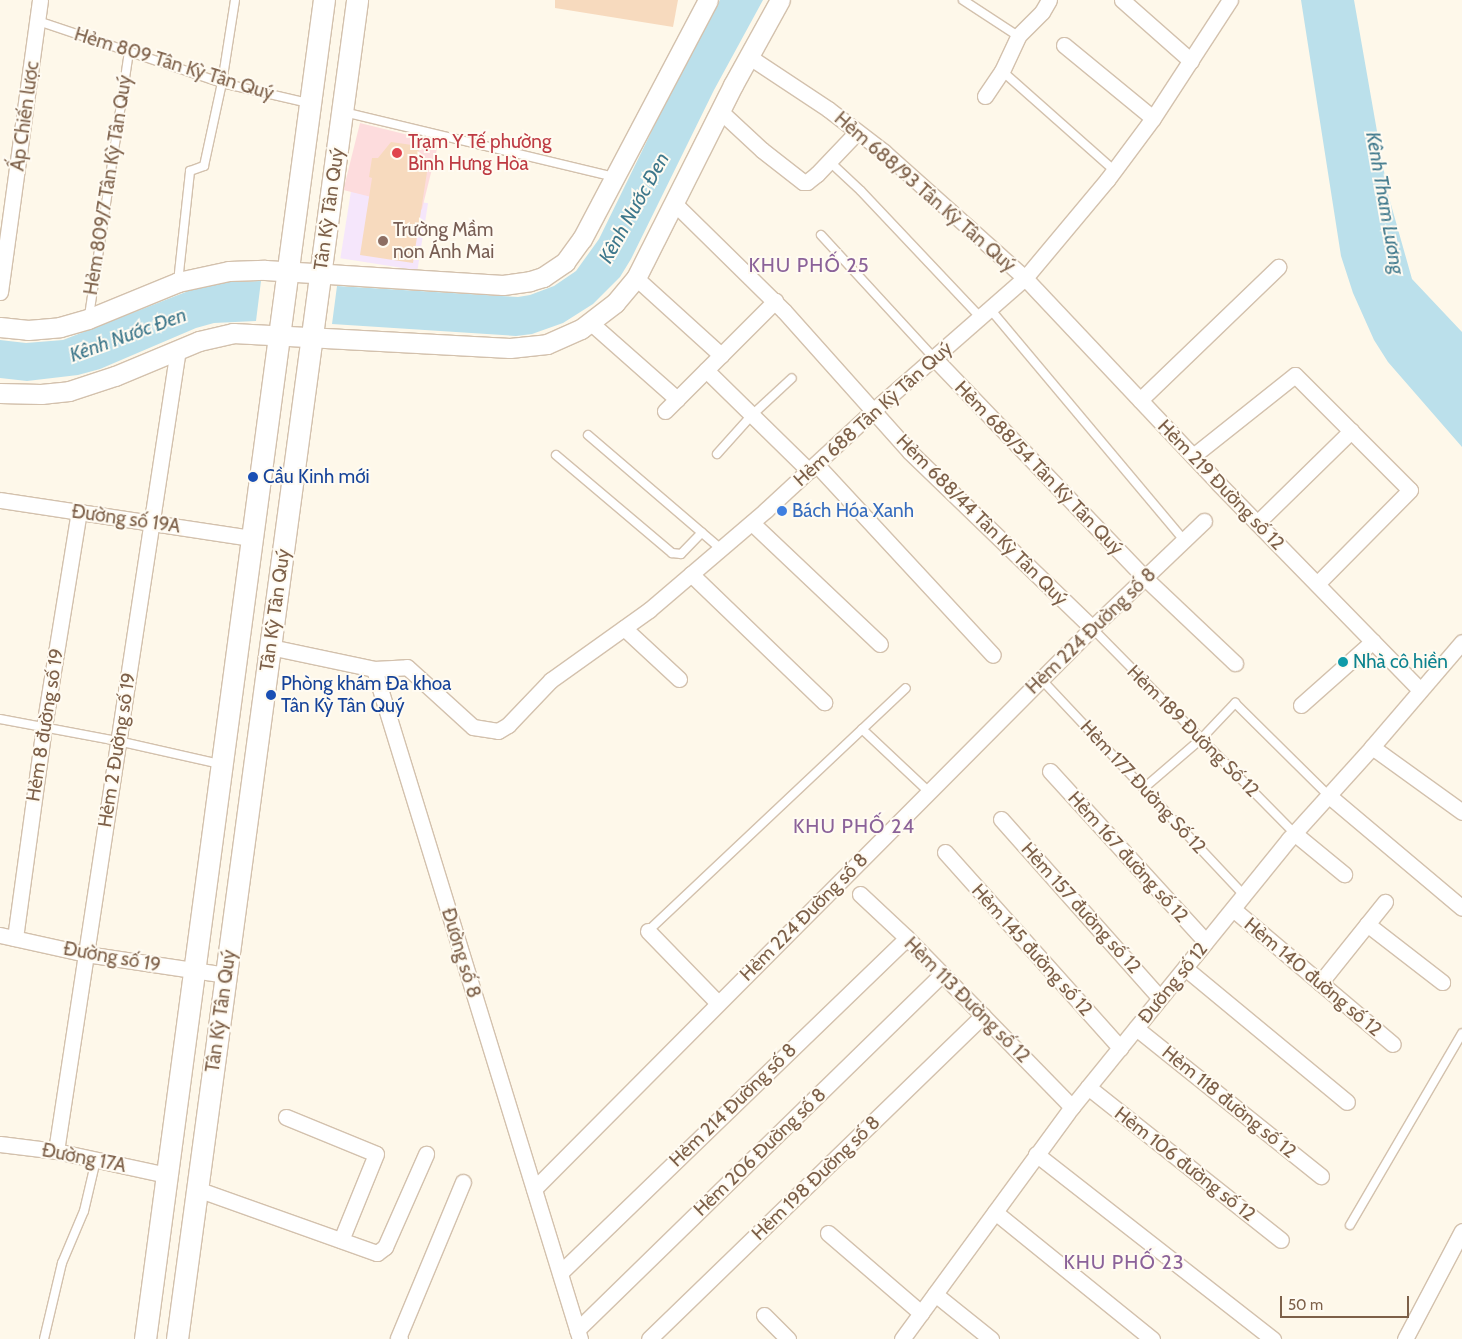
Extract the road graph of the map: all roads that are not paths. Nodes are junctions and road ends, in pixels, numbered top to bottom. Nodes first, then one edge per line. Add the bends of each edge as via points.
1 (40, 0) edge
2 (235, 0) edge
3 (324, 0) edge
4 (357, 0) edge
5 (708, 0) edge
6 (780, 0) edge
7 (962, 0) edge
8 (1049, 0) edge
9 (1122, 0) edge
10 (1230, 0) edge
11 (38, 21) junction
12 (1018, 36) junction
13 (1064, 45) dead end
14 (128, 51) junction
15 (748, 56) junction
16 (1191, 61) junction
17 (1002, 72) junction
18 (222, 83) junction
19 (985, 96) dead end
20 (310, 104) junction
21 (720, 110) junction
22 (342, 111) junction
23 (1153, 118) junction
24 (857, 132) junction
25 (830, 162) junction
26 (1114, 170) junction
27 (615, 177) junction
28 (674, 203) junction
29 (821, 235) dead end
30 (1278, 267) dead end
31 (288, 272) junction
32 (320, 274) junction
33 (636, 278) junction
34 (1025, 278) junction
35 (178, 282) junction
36 (0, 292) edge
37 (775, 301) junction
38 (985, 313) junction
39 (88, 319) junction
40 (591, 323) junction
41 (0, 327) edge
42 (279, 335) junction
43 (311, 337) junction
44 (178, 349) junction
45 (721, 355) junction
46 (934, 358) junction
47 (706, 370) junction
48 (792, 378) dead end
49 (0, 393) edge
50 (677, 399) junction
51 (1140, 400) junction
52 (874, 410) junction
53 (665, 411) dead end
54 (752, 415) junction
55 (1351, 431) junction
56 (588, 436) dead end
57 (717, 454) dead end
58 (556, 455) dead end
59 (1193, 456) junction
60 (813, 467) junction
61 (0, 500) edge
62 (80, 512) junction
63 (1204, 520) dead end
64 (152, 522) junction
65 (752, 522) junction
66 (1257, 523) junction
67 (702, 532) junction
68 (252, 538) junction
69 (1184, 540) junction
70 (721, 548) junction
71 (691, 574) junction
72 (1145, 578) junction
73 (1317, 584) junction
74 (624, 628) junction
75 (1092, 628) junction
76 (1373, 641) junction
77 (1462, 642) edge
78 (880, 644) dead end
79 (270, 647) junction
80 (994, 655) dead end
81 (1235, 663) dead end
82 (374, 670) junction
83 (679, 679) dead end
84 (1042, 679) junction
85 (906, 688) dead end
86 (1420, 690) junction
87 (824, 702) dead end
88 (1302, 705) dead end
89 (0, 719) edge
90 (44, 727) junction
91 (862, 729) junction
92 (1201, 738) junction
93 (118, 741) junction
94 (1372, 747) junction
95 (222, 765) junction
96 (1050, 771) dead end
97 (1144, 788) junction
98 (929, 792) junction
99 (1328, 795) junction
100 (1462, 812) edge
101 (1001, 819) dead end
102 (1294, 833) junction
103 (945, 852) dead end
104 (1344, 874) dead end
105 (860, 894) dead end
106 (1244, 895) junction
107 (1385, 902) dead end
108 (1462, 908) edge
109 (1233, 909) junction
110 (1368, 924) junction
111 (648, 931) joint
112 (7, 937) edge
113 (907, 938) junction
114 (1206, 942) junction
115 (86, 954) junction
116 (1185, 968) junction
117 (194, 971) junction
118 (942, 974) junction
119 (226, 975) junction
120 (1442, 982) dead end
121 (1320, 983) junction
122 (1160, 998) junction
123 (718, 1003) junction
124 (982, 1015) junction
125 (1136, 1028) junction
126 (1462, 1033) edge
127 (1392, 1044) dead end
128 (1120, 1048) junction
129 (1088, 1087) junction
130 (1347, 1102) dead end
131 (1072, 1107) junction
132 (286, 1116) dead end
133 (0, 1144) edge
134 (56, 1151) junction
135 (426, 1154) dead end
136 (1036, 1154) junction
137 (96, 1160) junction
138 (167, 1175) junction
139 (1321, 1176) dead end
140 (463, 1182) dead end
141 (197, 1189) junction
142 (534, 1189) junction
143 (995, 1212) junction
144 (1350, 1225) dead end
145 (1462, 1231) edge
146 (828, 1233) dead end
147 (341, 1240) junction
148 (1281, 1240) dead end
149 (560, 1273) junction
150 (935, 1294) junction
151 (922, 1313) junction
152 (764, 1315) dead end
153 (578, 1334) edge
154 (44, 1339) edge
155 (145, 1339) edge
156 (177, 1339) edge
157 (400, 1339) edge
158 (649, 1339) edge
159 (788, 1339) edge
160 (902, 1339) edge
161 (991, 1339) edge
162 (1152, 1339) edge
163 (1273, 1339) edge
164 (1405, 1339) edge

1 - 11 street, Ấp Chiến lược
2 - 18 lane
3 - 20 main road, Tân Kỳ Tân Quý
4 - 22 main road, Tân Kỳ Tân Quý
5 - 27 street
6 - 15 street
7 - 12 lane
8 - 12 street via 1042,12
9 - 16 street
10 - 16 street, Hẻm 688 Tân Kỳ Tân Quý
11 - 14 lane, Hẻm 809 Tân Kỳ Tân Quý
11 - 36 street, Ấp Chiến lược
12 - 17 street
13 - 23 street
14 - 18 lane, Hẻm 809 Tân Kỳ Tân Quý
14 - 39 lane, Hẻm 809/7 Tân Kỳ Tân Quý
15 - 21 street
15 - 24 street, Hẻm 688/93 Tân Kỳ Tân Quý
16 - 23 street, Hẻm 688 Tân Kỳ Tân Quý
17 - 19 street
17 - 26 lane
18 - 20 lane, Hẻm 809 Tân Kỳ Tân Quý
18 - 35 lane via 204,166 190,171
20 - 31 main road, Tân Kỳ Tân Quý
21 - 25 street via 762,150 804,182 811,180
21 - 28 street
22 - 27 lane
22 - 32 main road, Tân Kỳ Tân Quý
23 - 26 street, Hẻm 688 Tân Kỳ Tân Quý
24 - 25 street
24 - 34 street, Hẻm 688/93 Tân Kỳ Tân Quý via 884,152
25 - 38 lane
26 - 34 street, Hẻm 688 Tân Kỳ Tân Quý
27 - 32 street via 574,250 555,270 530,281 503,285
28 - 33 street
28 - 37 street, Hẻm 688/44 Tân Kỳ Tân Quý
29 - 46 lane
30 - 51 street
31 - 32 street
31 - 35 street via 229,271
31 - 42 main road, Tân Kỳ Tân Quý
32 - 43 main road, Tân Kỳ Tân Quý
33 - 40 street via 616,303
33 - 45 street
34 - 38 street, Hẻm 688 Tân Kỳ Tân Quý
34 - 51 street, Hẻm 219 Đường số 12
35 - 39 street
37 - 45 street
37 - 52 street, Hẻm 688/44 Tân Kỳ Tân Quý
38 - 46 street, Hẻm 688 Tân Kỳ Tân Quý
38 - 69 lane
39 - 41 street via 45,329
40 - 43 street via 547,344 510,348
40 - 50 street
42 - 43 street
42 - 44 street via 233,333
42 - 68 main road, Tân Kỳ Tân Quý
43 - 79 main road, Tân Kỳ Tân Quý
44 - 49 street via 70,391
44 - 64 street, Hẻm 2 Đường số 19
45 - 47 street
46 - 52 street, Hẻm 688 Tân Kỳ Tân Quý
46 - 72 street, Hẻm 688/54 Tân Kỳ Tân Quý
47 - 50 street
47 - 54 street
48 - 54 lane
50 - 53 street
51 - 59 street, Hẻm 219 Đường số 12
52 - 60 street, Hẻm 688 Tân Kỳ Tân Quý
52 - 75 street, Hẻm 688/44 Tân Kỳ Tân Quý via 910,452
54 - 57 lane
54 - 60 street
55 - 59 street via 1295,375
55 - 66 street
55 - 73 street via 1410,490
56 - 67 lane
58 - 67 lane via 672,553 681,554
59 - 66 street, Hẻm 219 Đường số 12
60 - 65 street, Hẻm 688 Tân Kỳ Tân Quý
60 - 80 street
61 - 62 street, Đường số 19A
62 - 64 street, Đường số 19A
62 - 90 street, Hẻm 8 đường số 19
63 - 69 street, Hẻm 224 Đường số 8
64 - 68 street, Đường số 19A
64 - 93 street, Hẻm 2 Đường số 19
65 - 70 street, Hẻm 688 Tân Kỳ Tân Quý
65 - 78 street
66 - 73 street, Hẻm 219 Đường số 12
67 - 70 lane
68 - 95 main road, Tân Kỳ Tân Quý
69 - 72 street, Hẻm 224 Đường số 8
70 - 71 street, Hẻm 688 Tân Kỳ Tân Quý
71 - 74 street, Hẻm 688 Tân Kỳ Tân Quý
71 - 87 street
72 - 75 street, Hẻm 224 Đường số 8
72 - 81 street, Hẻm 688/54 Tân Kỳ Tân Quý
73 - 76 street, Hẻm 219 Đường số 12
74 - 82 street, Hẻm 688 Tân Kỳ Tân Quý via 551,680 508,725 498,731 472,727 407,667
74 - 83 street
75 - 84 street, Hẻm 224 Đường số 8
75 - 92 lane, Hẻm 189 Đường Số 12
76 - 86 street, Hẻm 219 Đường số 12
76 - 88 street
77 - 86 street, Đường số 12
79 - 82 street
79 - 119 main road, Tân Kỳ Tân Quý
82 - 142 street, Đường số 8
84 - 97 lane, Hẻm 177 Đường Số 12
84 - 98 street, Hẻm 224 Đường số 8
85 - 91 lane
86 - 94 street, Đường số 12
89 - 90 lane
90 - 93 lane
90 - 112 street, Hẻm 8 đường số 19
91 - 98 lane
91 - 111 lane
92 - 97 lane
92 - 99 lane via 1235,704
92 - 102 lane, Hẻm 189 Đường Số 12
93 - 95 lane
93 - 115 street, Hẻm 2 Đường số 19
94 - 99 street, Đường số 12
94 - 100 street
95 - 117 main road, Tân Kỳ Tân Quý
96 - 114 street, Hẻm 167 đường số 12
97 - 106 lane, Hẻm 177 Đường Số 12
98 - 123 street, Hẻm 224 Đường số 8
99 - 102 street, Đường số 12
99 - 108 street
101 - 122 street, Hẻm 157 đường số 12
102 - 104 street
102 - 106 street, Đường số 12
103 - 128 street, Hẻm 145 đường số 12
105 - 113 street, Hẻm 113 Đường số 12
106 - 109 street, Đường số 12
107 - 110 street
109 - 114 street, Đường số 12
109 - 121 street, Hẻm 140 đường số 12
110 - 120 street
110 - 121 street
111 - 123 street
112 - 115 street, Đường số 19
113 - 118 street, Hẻm 113 Đường số 12
113 - 149 street, Hẻm 214 Đường số 8
114 - 116 street, Đường số 12
115 - 117 street, Đường số 19
115 - 134 street, Hẻm 2 Đường số 19
116 - 122 street, Đường số 12
116 - 130 street
117 - 119 street, Đường số 19
117 - 138 main road, Tân Kỳ Tân Quý
118 - 124 street, Hẻm 113 Đường số 12
118 - 153 street, Hẻm 206 Đường số 8
119 - 141 main road, Tân Kỳ Tân Quý
121 - 127 street, Hẻm 140 đường số 12
122 - 125 street, Đường số 12
123 - 142 street, Hẻm 224 Đường số 8
124 - 131 street, Hẻm 113 Đường số 12
124 - 158 street, Hẻm 198 Đường số 8
125 - 128 street, Đường số 12
125 - 139 street, Hẻm 118 đường số 12
126 - 144 lane
128 - 129 street, Đường số 12
129 - 131 street, Đường số 12
129 - 148 street, Hẻm 106 đường số 12
131 - 136 street, Đường số 12
132 - 147 street via 376,1154
133 - 134 street, Đường 17A
134 - 137 street, Đường 17A
135 - 147 street via 382,1252
136 - 143 street, Đường số 12
136 - 163 street
137 - 138 street, Đường 17A
137 - 154 lane via 84,1211 62,1263
138 - 155 main road, Tân Kỳ Tân Quý
140 - 157 street
141 - 147 street
141 - 156 main road, Tân Kỳ Tân Quý
142 - 149 street, Đường số 8
143 - 150 street, Đường số 12
143 - 162 street
145 - 164 street
146 - 151 street
149 - 153 street, Đường số 8
150 - 151 street, Đường số 12
150 - 161 street
151 - 160 street, Đường số 12
152 - 159 street

